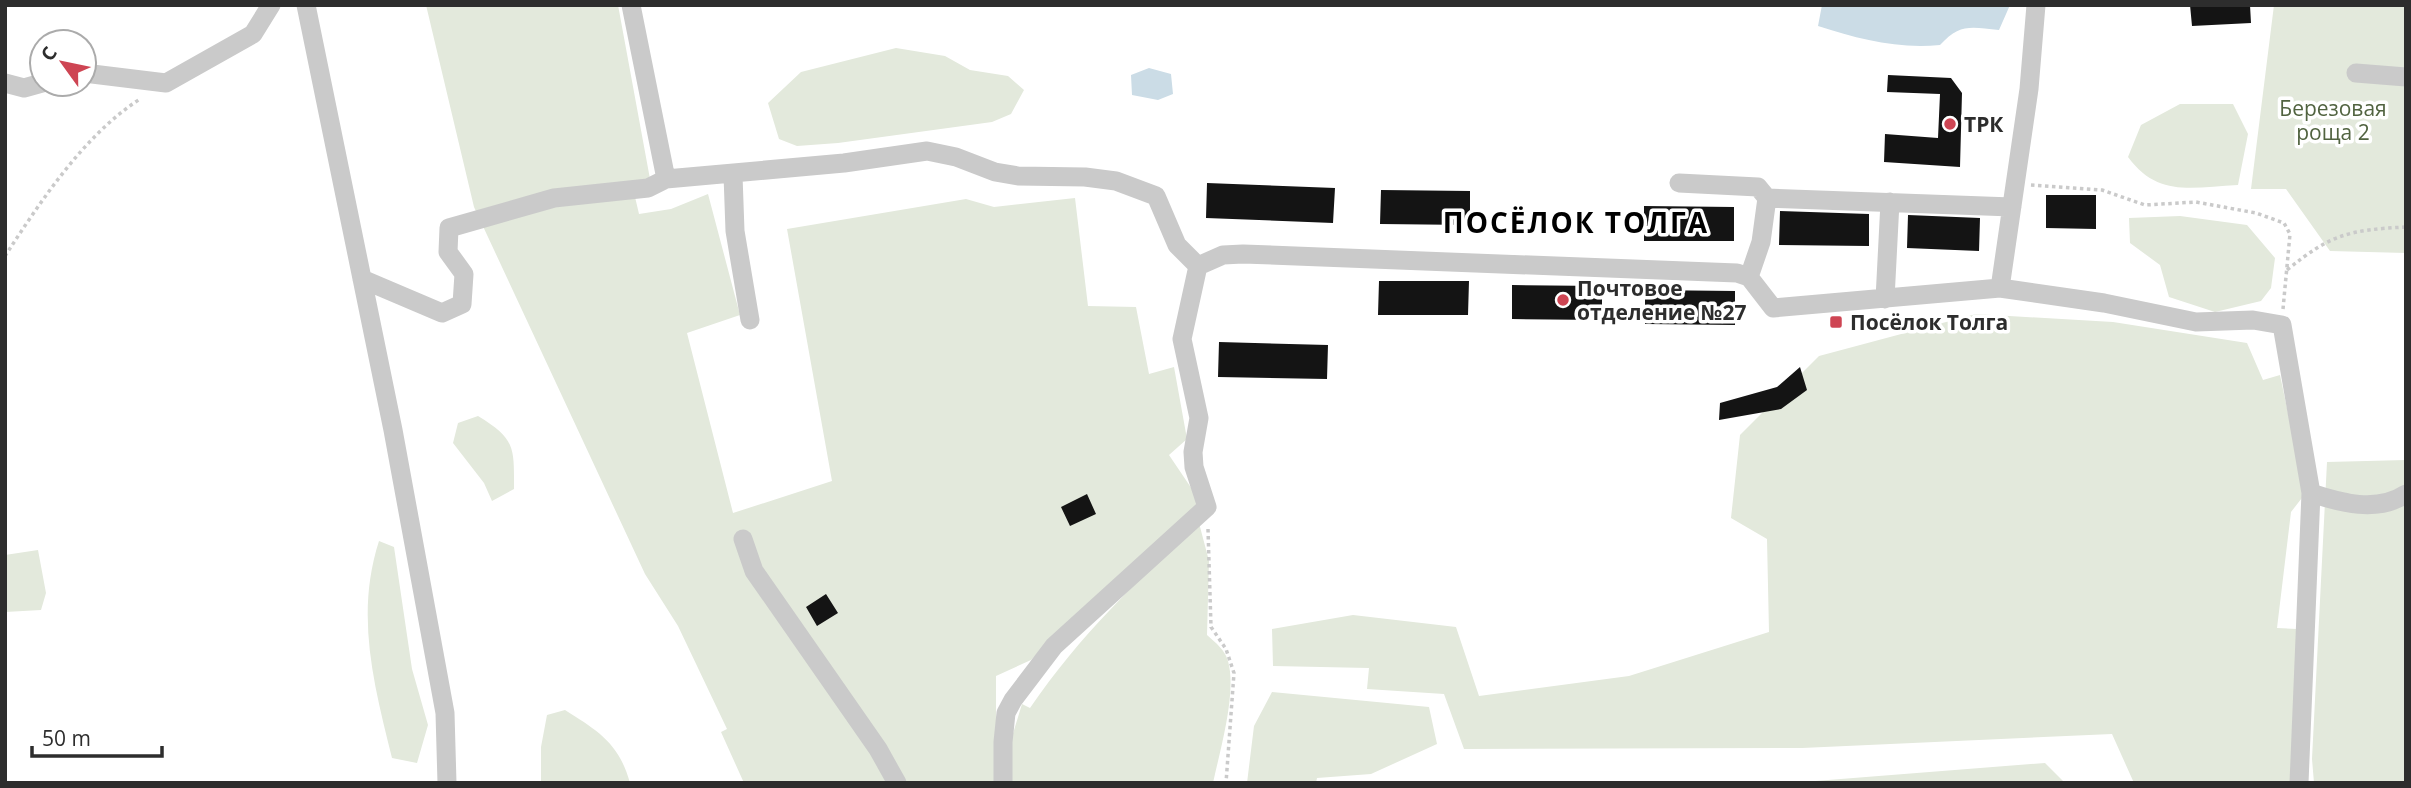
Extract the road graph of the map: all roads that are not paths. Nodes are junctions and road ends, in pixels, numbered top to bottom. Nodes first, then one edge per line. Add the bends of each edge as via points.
1 (271, 5) edge
2 (306, 5) edge
3 (631, 5) edge
4 (2036, 5) edge
5 (2356, 73) dead end
6 (98, 75) edge
7 (2406, 77) edge
8 (5, 83) edge
9 (28, 87) edge
10 (733, 175) junction
11 (666, 179) junction
12 (1679, 183) dead end
13 (1767, 198) junction
14 (1890, 202) junction
15 (2012, 207) junction
16 (1198, 266) junction
17 (1748, 277) junction
18 (362, 279) junction
19 (2000, 288) junction
20 (1885, 299) junction
21 (750, 320) dead end
22 (2311, 493) junction
23 (2406, 494) edge
24 (743, 539) dead end
25 (446, 783) edge
26 (897, 783) edge
27 (1003, 783) edge
28 (2299, 783) edge

1 - 6 street via 253,34 166,83
2 - 18 street
3 - 11 street
4 - 15 street
5 - 7 street
8 - 9 street
10 - 11 street
10 - 16 street via 927,151 1018,176 1116,181 1156,196 1177,245
10 - 21 street via 735,231
11 - 18 street via 648,188 554,198 449,228 448,252 464,274 462,304 442,313
12 - 13 street via 1758,187
13 - 14 street
13 - 17 street via 1761,242
14 - 15 street
14 - 20 street
15 - 19 street
16 - 17 street via 1223,255 1244,254 1737,272
16 - 27 street via 1182,339 1199,418 1194,467 1207,507 1041,660 1006,713
17 - 20 street via 1773,308
18 - 25 street via 445,713
19 - 20 street
19 - 22 street via 2104,303 2196,323 2253,320 2282,325
22 - 23 street via 2351,505 2386,503
22 - 28 street
24 - 26 street via 754,571 878,748

